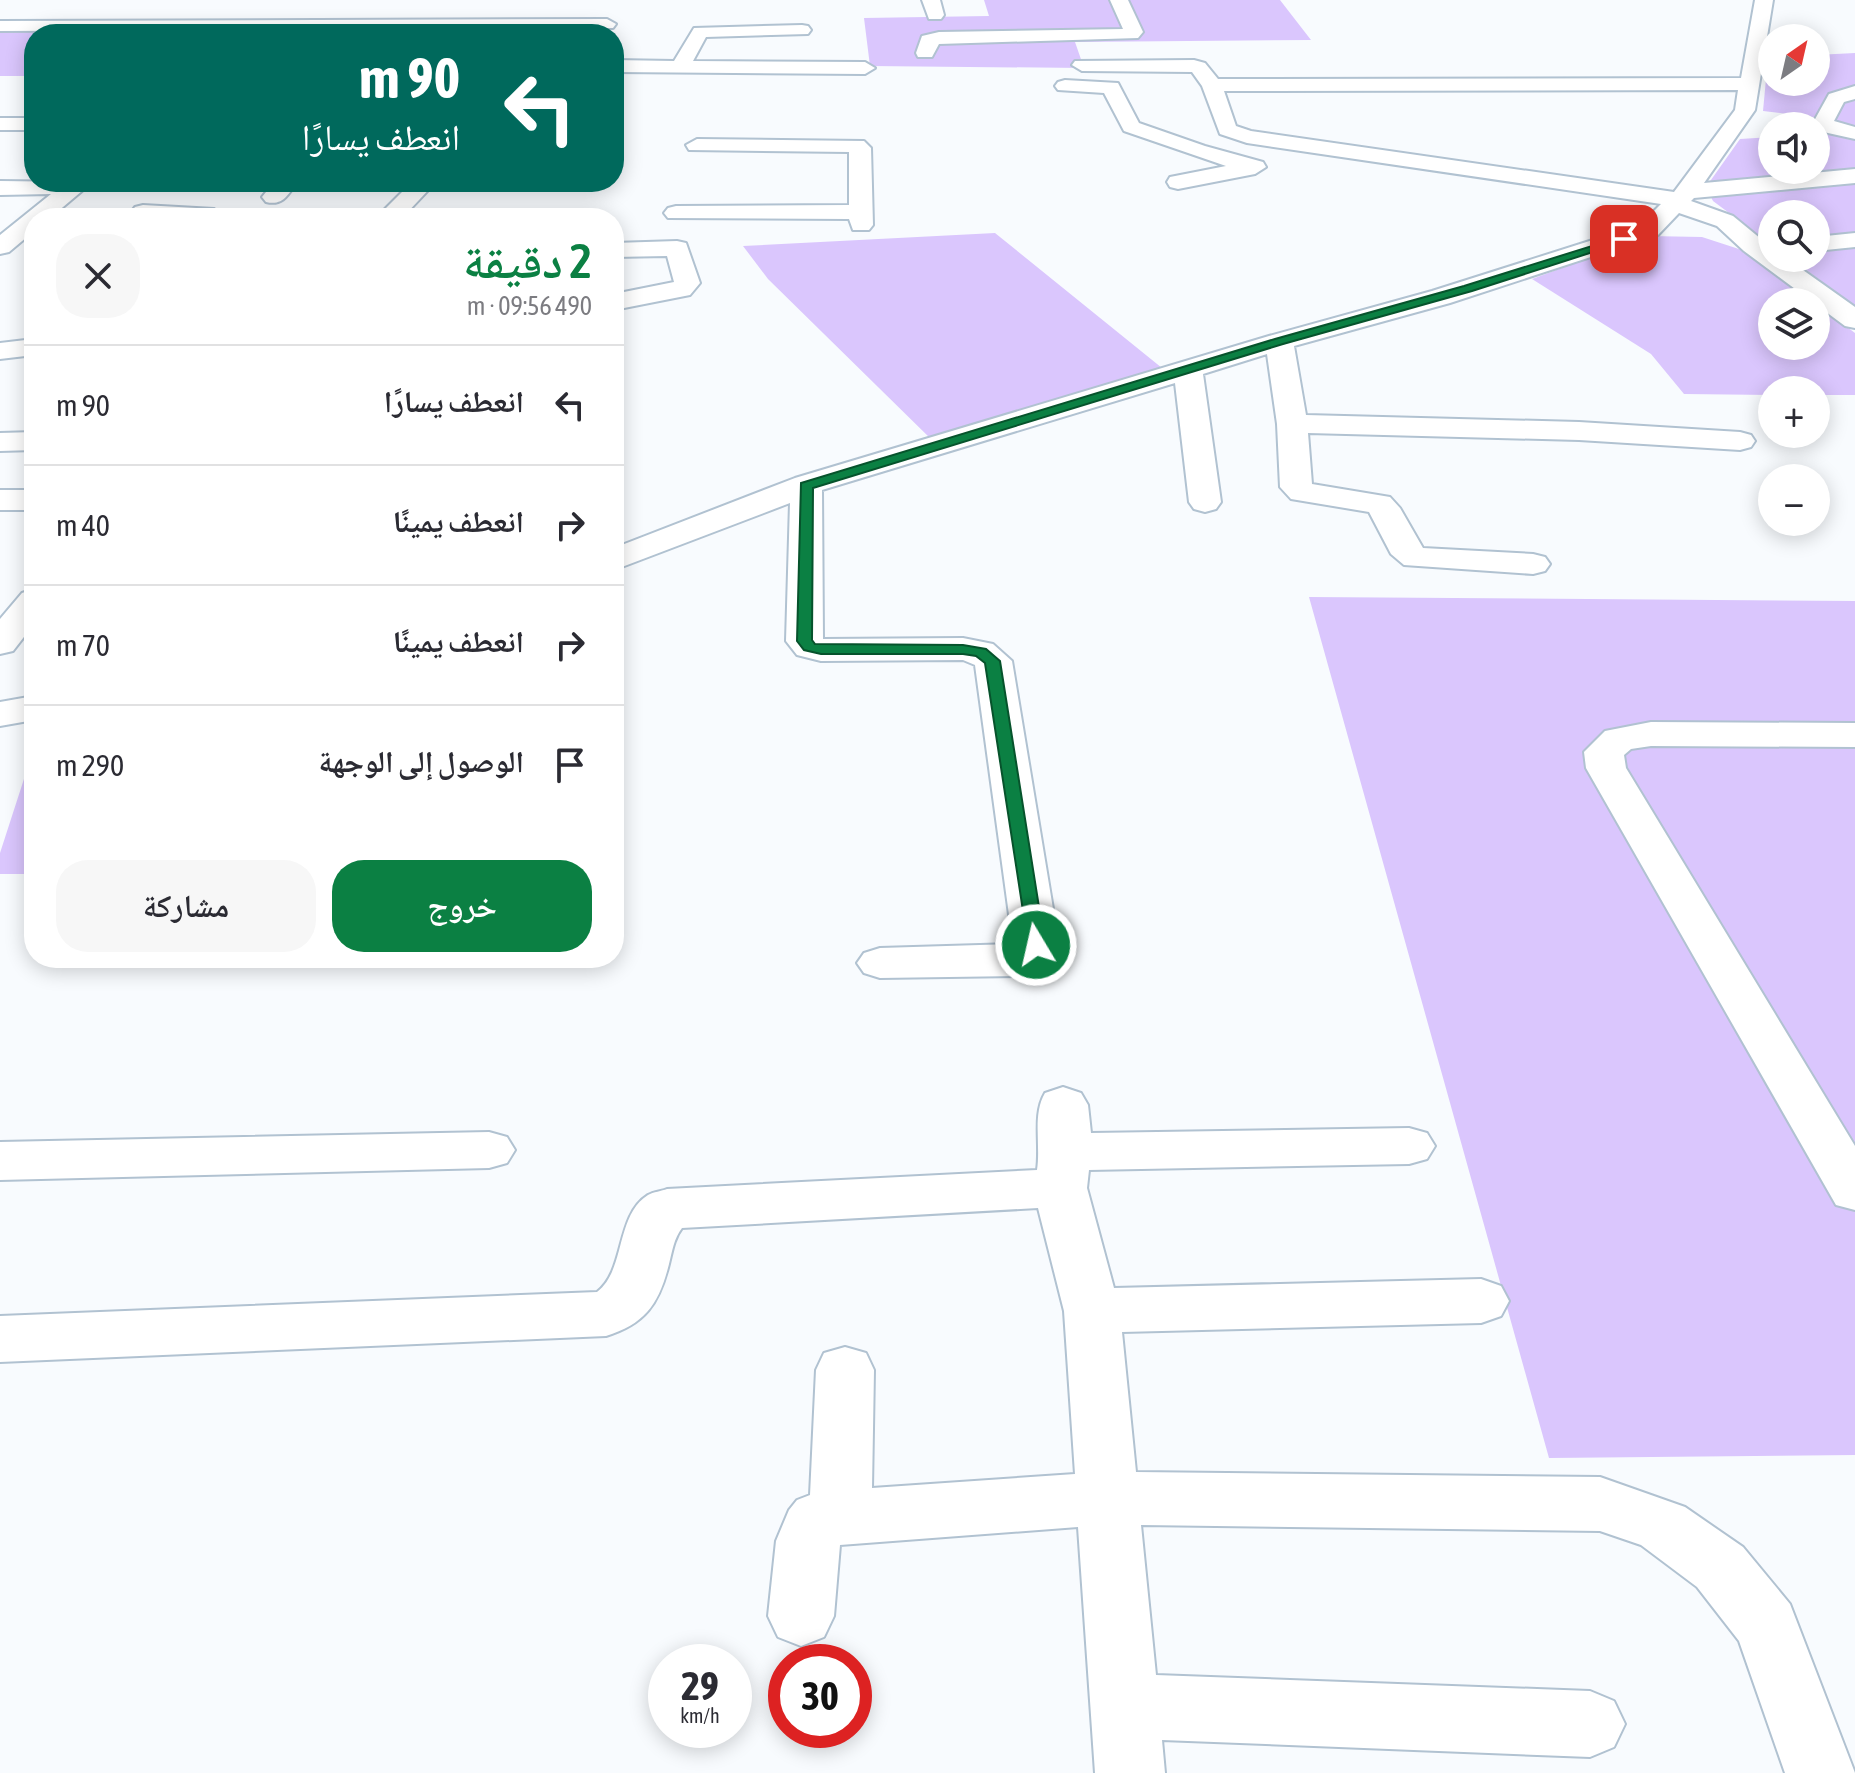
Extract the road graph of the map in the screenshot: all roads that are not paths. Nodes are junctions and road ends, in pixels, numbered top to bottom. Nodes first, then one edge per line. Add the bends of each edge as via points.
1 (479, 0) edge
2 (1119, 0) edge
3 (1764, 0) edge
4 (275, 8) dead end
5 (621, 8) dead end
6 (62, 9) dead end
7 (43, 24) edge
8 (260, 24) joint
9 (464, 24) joint
10 (607, 24) edge
11 (0, 26) edge
12 (24, 26) edge
13 (925, 53) dead end
14 (1312, 61) dead end
15 (1082, 65) dead end
16 (624, 66) edge
17 (681, 66) junction
18 (1746, 66) junction
19 (811, 67) junction
20 (865, 68) dead end
21 (1330, 84) junction
22 (1212, 85) junction
23 (1065, 86) dead end
24 (1855, 92) edge
25 (0, 124) edge
26 (24, 124) edge
27 (1855, 133) edge
28 (1338, 151) junction
29 (1255, 167) junction
30 (1855, 176) edge
31 (1178, 182) dead end
32 (0, 188) edge
33 (24, 188) edge
34 (69, 192) edge
35 (415, 192) edge
36 (1681, 198) junction
37 (48, 208) edge
38 (398, 208) edge
39 (676, 213) junction
40 (0, 218) edge
41 (24, 218) edge
42 (1649, 230) junction
43 (24, 233) edge
44 (1855, 240) edge
45 (1830, 243) edge
46 (1758, 246) edge
47 (1758, 247) edge
48 (677, 248) junction
49 (624, 250) edge
50 (8, 254) edge
51 (1793, 272) edge
52 (624, 300) edge
53 (1855, 319) edge
54 (1279, 342) junction
55 (24, 348) edge
56 (0, 351) edge
57 (1188, 371) junction
58 (1292, 424) junction
59 (24, 441) edge
60 (1740, 441) dead end
61 (0, 442) edge
62 (806, 485) junction
63 (0, 500) edge
64 (24, 500) edge
65 (1205, 502) dead end
66 (624, 556) edge
67 (1533, 564) dead end
68 (24, 613) edge
69 (0, 643) edge
70 (24, 710) edge
71 (0, 714) edge
72 (1855, 735) edge
73 (880, 963) dead end
74 (1409, 1146) dead end
75 (1063, 1148) junction
76 (489, 1150) dead end
77 (0, 1161) edge
78 (1855, 1191) edge
79 (1481, 1301) dead end
80 (1092, 1311) junction
81 (0, 1339) edge
82 (845, 1370) dead end
83 (1108, 1498) junction
84 (840, 1516) junction
85 (801, 1616) dead end
86 (1126, 1706) junction
87 (1590, 1724) dead end
88 (1130, 1773) edge
89 (1820, 1773) edge

1 - 9 street
2 - 13 street via 1132,34 939,38 929,40
3 - 18 street
4 - 8 street
5 - 10 street
6 - 7 street
8 - 9 street via 388,18
11 - 12 street
14 - 21 street
15 - 22 street via 1190,65
16 - 17 street
17 - 19 street
17 - 19 street via 700,32 801,25
18 - 21 street
18 - 36 street via 1747,102 1741,117
19 - 20 street
21 - 22 street
22 - 28 street via 1227,130
23 - 29 street via 1111,87 1131,127
24 - 27 street via 1836,98 1824,121 1833,130
25 - 26 street
28 - 29 street
28 - 36 street
29 - 31 street
30 - 36 street
32 - 33 street
34 - 37 street
35 - 38 street
36 - 42 street
36 - 46 street
39 - 39 street via 699,135 860,148 861,218
39 - 48 street
40 - 41 street
42 - 47 street
42 - 54 street
43 - 50 street
44 - 45 street
48 - 49 street
48 - 52 street via 687,286
51 - 53 street
54 - 57 street
54 - 58 street
55 - 56 street
57 - 62 street
57 - 65 street
58 - 60 street
58 - 67 street via 1296,487 1379,504 1408,554
59 - 61 street
62 - 66 street
62 - 73 street via 804,641 810,647 963,649 993,661 1036,945 1019,961
63 - 64 street
68 - 69 street
70 - 71 street
72 - 78 street via 1651,734 1619,739 1604,752 1606,768
74 - 75 street
75 - 80 street
75 - 81 street via 667,1209 655,1219 631,1291 623,1304 606,1314
76 - 77 street
79 - 80 street
80 - 83 street
82 - 84 street
83 - 84 street
83 - 86 street
83 - 89 street via 1600,1504 1663,1526 1720,1567 1767,1625
84 - 85 street via 819,1519 811,1529
86 - 87 street
86 - 88 street

